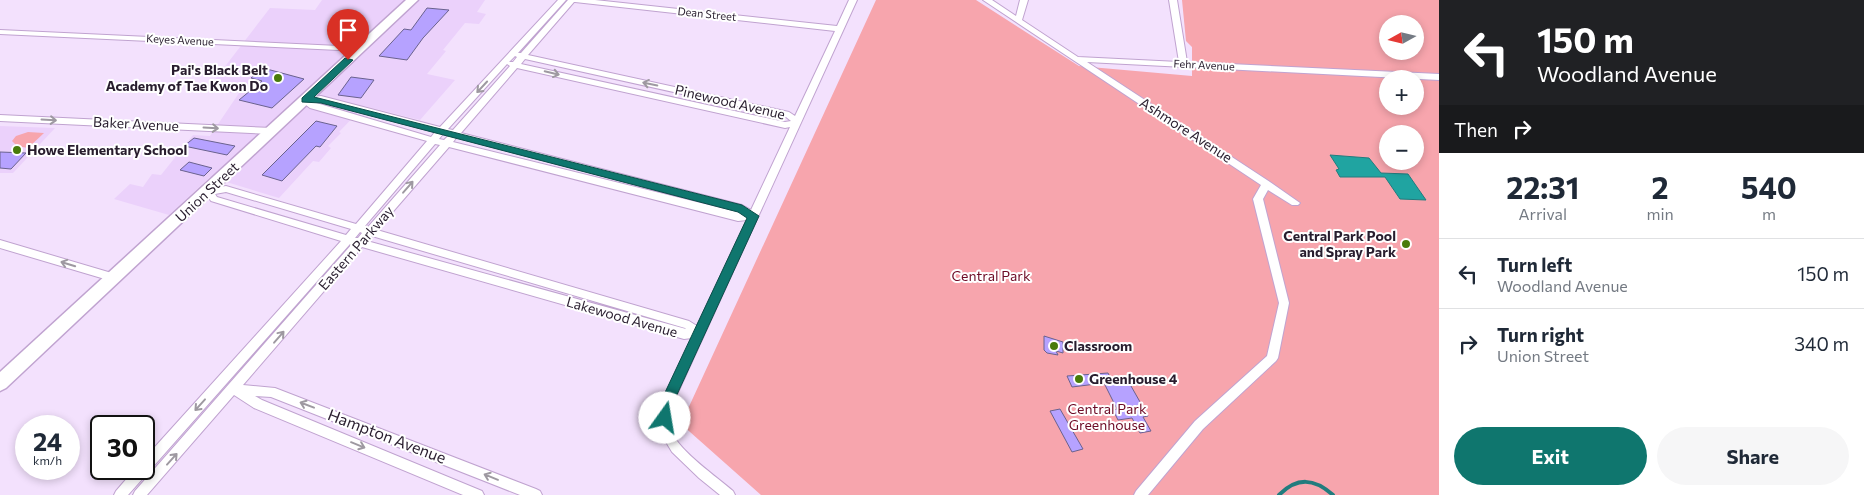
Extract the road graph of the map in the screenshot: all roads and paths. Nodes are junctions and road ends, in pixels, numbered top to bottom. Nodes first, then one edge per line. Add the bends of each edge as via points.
1 (412, 0) edge
2 (562, 0) edge
3 (573, 0) edge
4 (853, 0) edge
5 (987, 0) edge
6 (1024, 0) edge
7 (1173, 0) edge
8 (1018, 20) junction
9 (839, 29) junction
10 (0, 32) edge
11 (360, 48) junction
12 (518, 55) junction
13 (1076, 59) junction
14 (504, 63) junction
15 (1183, 64) junction
16 (516, 65) junction
17 (1439, 78) edge
18 (305, 100) junction
19 (0, 118) edge
20 (798, 122) junction
21 (272, 131) junction
22 (441, 131) junction
23 (455, 134) junction
24 (433, 140) junction
25 (447, 143) junction
26 (1267, 184) junction
27 (209, 191) junction
28 (1296, 203) dead end
29 (284, 206) junction
30 (274, 216) junction
31 (754, 216) junction
32 (359, 227) junction
33 (370, 230) junction
34 (347, 239) junction
35 (360, 243) junction
36 (0, 244) edge
37 (114, 278) junction
38 (698, 333) junction
39 (0, 383) edge
40 (220, 383) junction
41 (234, 389) junction
42 (155, 456) edge
43 (133, 480) edge
44 (120, 495) edge
45 (139, 495) edge
46 (478, 495) edge
47 (536, 495) edge
48 (729, 495) edge
49 (1140, 495) edge

1 - 11 main road, Union Street
2 - 12 street, Eastern Parkway
3 - 9 street, Dean Street
3 - 12 street, Eastern Parkway
4 - 9 street
5 - 8 street
6 - 8 street
7 - 15 street
8 - 13 street
9 - 20 street
10 - 11 street, Keyes Avenue
11 - 18 main road, Union Street
12 - 14 street, Eastern Parkway
12 - 16 street, Eastern Parkway
20 -> 12 street, Pinewood Avenue via 789,114
13 - 15 street, Fehr Avenue
13 - 26 street, Ashmore Avenue
14 - 16 street, Pinewood Avenue
14 -> 22 street, Eastern Parkway
15 - 17 street, Fehr Avenue
16 -> 20 street, Pinewood Avenue via 784,125
16 - 23 street, Eastern Parkway
18 - 21 main road, Union Street
18 - 22 street via 321,100
18 - 24 street via 313,106
19 -> 21 street, Baker Avenue
20 - 31 street
21 - 27 main road, Union Street
22 - 23 street
22 - 24 street, Eastern Parkway
23 - 25 street, Eastern Parkway
23 - 31 street via 742,209
24 - 25 street
24 - 32 street, Eastern Parkway
25 - 31 street via 738,217
33 -> 25 street, Eastern Parkway
26 - 28 street, Ashmore Avenue
26 - 49 street via 1258,199 1284,303 1272,358 1199,425
27 - 29 street, Lakewood Avenue via 226,188
27 - 30 street, Lakewood Avenue via 214,199
27 - 37 main road, Union Street
29 - 30 street
29 - 32 street, Lakewood Avenue
30 - 34 street, Lakewood Avenue
31 - 38 street
32 - 33 street, Lakewood Avenue
32 - 34 street, Eastern Parkway
33 - 35 street, Eastern Parkway
33 - 38 street, Lakewood Avenue via 689,325
34 - 35 street, Lakewood Avenue
34 - 40 street, Eastern Parkway
35 - 38 street, Lakewood Avenue via 684,334
41 -> 35 street, Eastern Parkway
37 -> 36 street
37 - 39 main road, Union Street
38 - 48 street via 668,401 666,432 672,444
40 - 41 street, Hampton Avenue
40 -> 42 street, Eastern Parkway
45 -> 41 street, Eastern Parkway
41 -> 46 street, Hampton Avenue via 258,404
47 -> 41 street, Hampton Avenue via 271,392
43 - 44 street, Eastern Parkway

